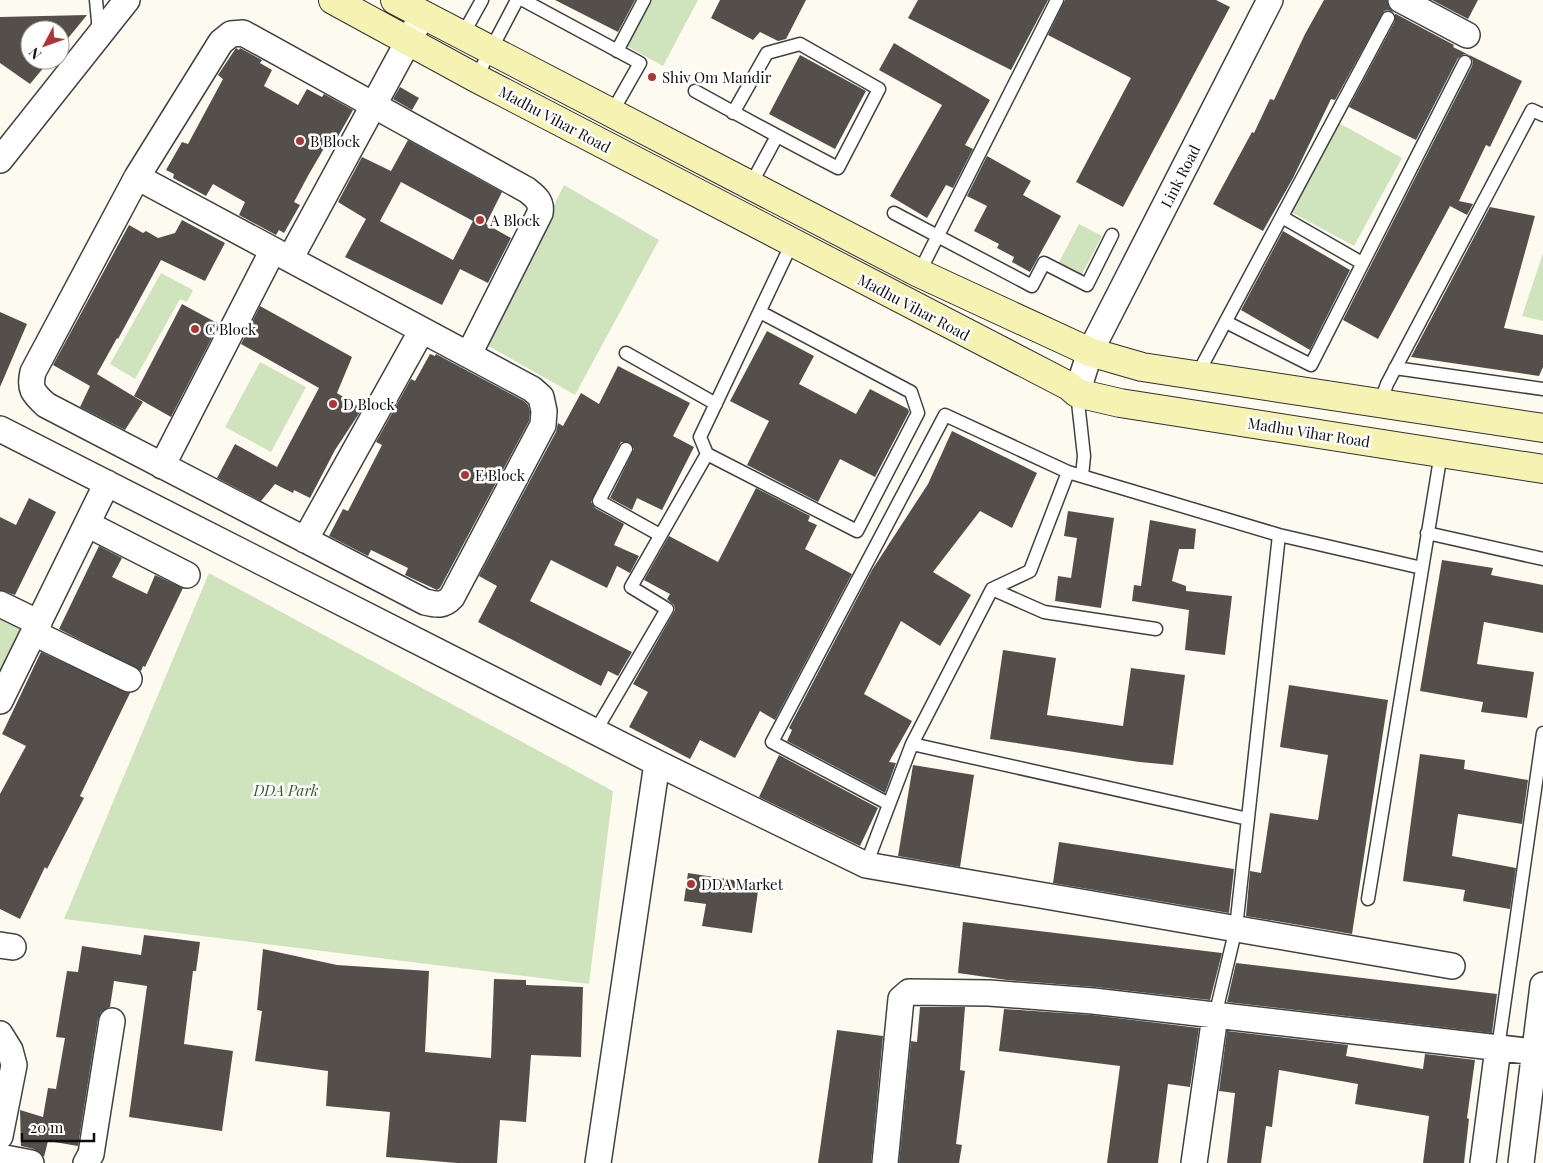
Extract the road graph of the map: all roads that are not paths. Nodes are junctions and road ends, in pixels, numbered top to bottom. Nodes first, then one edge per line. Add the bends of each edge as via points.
1 (96, 0) edge
2 (127, 0) edge
3 (333, 0) edge
4 (395, 0) edge
5 (482, 0) edge
6 (517, 0) edge
7 (523, 0) edge
8 (644, 0) edge
9 (1057, 0) edge
10 (1270, 0) edge
11 (1394, 9) edge
12 (423, 14) junction
13 (1467, 34) dead end
14 (99, 36) junction
15 (462, 36) junction
16 (408, 40) junction
17 (490, 51) junction
18 (617, 51) junction
19 (1464, 62) dead end
20 (476, 78) junction
21 (695, 91) dead end
22 (374, 105) junction
23 (734, 113) junction
24 (611, 114) junction
25 (1543, 115) edge
26 (777, 136) junction
27 (0, 160) edge
28 (137, 177) junction
29 (750, 186) junction
30 (802, 213) junction
31 (894, 213) dead end
32 (1282, 217) junction
33 (939, 235) junction
34 (1112, 235) dead end
35 (792, 243) junction
36 (282, 254) junction
37 (1362, 263) junction
38 (919, 273) junction
39 (760, 312) junction
40 (1226, 322) junction
41 (422, 330) junction
42 (1090, 352) junction
43 (626, 353) dead end
44 (469, 354) junction
45 (1395, 368) junction
46 (1197, 375) junction
47 (1543, 389) edge
48 (1077, 393) junction
49 (1380, 403) junction
50 (716, 404) junction
51 (1543, 428) edge
52 (0, 429) edge
53 (626, 449) dead end
54 (1441, 453) junction
55 (708, 454) junction
56 (162, 466) junction
57 (1543, 469) edge
58 (1068, 472) junction
59 (1082, 476) junction
60 (106, 483) junction
61 (87, 524) junction
62 (1427, 532) junction
63 (660, 535) junction
64 (1280, 535) junction
65 (304, 540) junction
66 (1543, 559) edge
67 (1422, 568) junction
68 (187, 575) dead end
69 (992, 589) junction
70 (0, 604) edge
71 (36, 628) junction
72 (1156, 629) dead end
73 (129, 679) dead end
74 (0, 701) edge
75 (596, 732) junction
76 (1543, 733) edge
77 (912, 744) junction
78 (657, 764) junction
79 (889, 804) junction
80 (1248, 819) junction
81 (866, 866) junction
82 (1368, 899) dead end
83 (1236, 928) junction
84 (1452, 966) dead end
85 (1543, 985) edge
86 (1215, 1016) junction
87 (112, 1021) dead end
88 (0, 1034) edge
89 (1498, 1048) junction
90 (1535, 1052) junction
91 (1536, 1096) edge
92 (0, 1136) edge
93 (0, 1157) edge
94 (31, 1163) edge
95 (86, 1163) edge
96 (598, 1163) edge
97 (885, 1163) edge
98 (1194, 1163) edge
99 (1482, 1163) edge
100 (1521, 1163) edge

1 - 14 lane
2 - 14 street
3 - 16 street, Madhu Vihar Road
4 - 12 street, Madhu Vihar Road
5 - 15 lane
6 - 17 lane
7 - 18 lane
8 - 18 lane
9 - 33 lane
10 - 42 street, Link Road
11 - 13 street
11 - 32 lane
12 - 15 street, Madhu Vihar Road
12 - 16 street
14 - 27 street
15 - 17 street, Madhu Vihar Road
16 - 20 street, Madhu Vihar Road
16 - 22 street
17 - 20 lane
17 - 24 street, Madhu Vihar Road
18 - 24 lane via 640,63
19 - 37 lane
20 - 35 street, Madhu Vihar Road
21 - 23 lane
22 - 28 street via 243,33 231,34 221,42
22 - 36 street
22 - 44 street via 528,190 541,206
23 - 26 lane
23 - 26 lane via 767,54 800,44 879,89 838,168
24 - 29 street, Madhu Vihar Road
25 - 45 lane via 1532,110
26 - 29 lane
28 - 36 street
28 - 56 street via 33,372 30,384 46,405
29 - 30 street, Madhu Vihar Road
30 - 35 street
30 - 38 street, Madhu Vihar Road
31 - 33 lane
32 - 37 lane
32 - 40 lane
33 - 34 lane via 1032,286 1044,263 1087,285
33 - 38 lane
35 - 39 lane
35 - 48 street, Madhu Vihar Road
36 - 41 street
36 - 56 street via 227,343
37 - 40 lane via 1311,365
38 - 42 street, Madhu Vihar Road
39 - 50 lane
39 - 55 lane via 912,392 918,412 857,531
40 - 46 lane
41 - 44 street
41 - 65 street
42 - 46 street, Madhu Vihar Road via 1142,367
42 - 48 street, Link Road
43 - 50 lane
44 - 65 street via 541,397 543,425 447,603 425,602
45 - 47 lane
45 - 49 lane
46 - 49 street, Madhu Vihar Road
48 - 54 street, Madhu Vihar Road via 1120,403
48 - 59 lane via 1084,456
49 - 51 street, Madhu Vihar Road
50 - 55 lane via 700,437
52 - 60 street
53 - 63 lane via 599,501
54 - 57 street, Madhu Vihar Road
54 - 62 lane
55 - 63 lane
56 - 65 street
58 - 59 lane
58 - 69 lane via 1030,570
58 - 79 lane via 945,415 772,742
59 - 64 lane
60 - 61 street
60 - 75 street
61 - 68 street
61 - 71 street
62 - 66 lane
62 - 67 lane
63 - 75 lane via 631,587 668,609
64 - 67 lane
64 - 80 lane
67 - 82 lane
69 - 72 lane via 1044,612
69 - 77 lane
70 - 71 street
71 - 73 street
71 - 74 street
75 - 78 street
76 - 89 lane
77 - 79 lane
77 - 80 lane
78 - 81 street
78 - 96 street
79 - 81 lane
80 - 83 lane
81 - 83 street
83 - 84 street
83 - 86 lane
85 - 90 street
86 - 89 street
86 - 97 street via 1008,994 909,992 900,999
86 - 98 street
87 - 95 street via 92,1154
88 - 92 street via 14,1064
89 - 90 street
89 - 99 street
90 - 91 street
91 - 100 street
93 - 94 street

